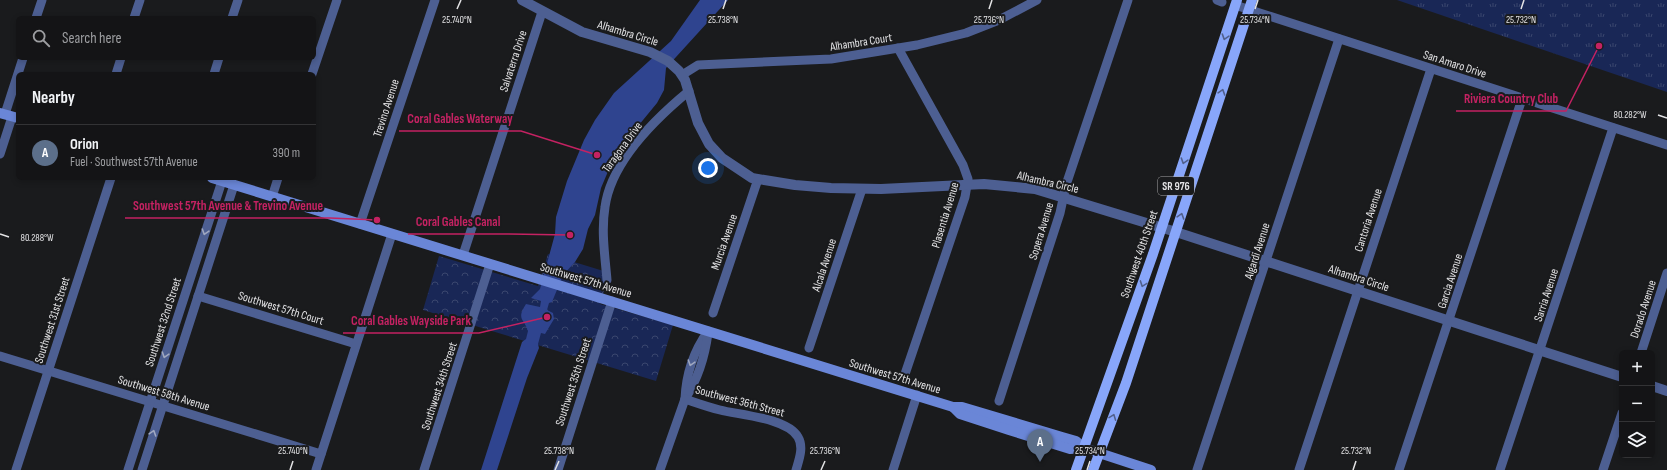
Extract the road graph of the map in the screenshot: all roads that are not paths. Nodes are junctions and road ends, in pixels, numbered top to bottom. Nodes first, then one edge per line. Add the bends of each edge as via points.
1 (42, 0) edge
2 (140, 0) edge
3 (238, 0) edge
4 (337, 0) edge
5 (435, 0) edge
6 (522, 0) edge
7 (1037, 0) edge
8 (1128, 0) edge
9 (1236, 3) edge
10 (1251, 5) edge
11 (542, 12) junction
12 (37, 16) edge
13 (135, 16) edge
14 (233, 16) edge
15 (1339, 39) junction
16 (898, 48) junction
17 (23, 60) edge
18 (120, 60) edge
19 (218, 60) edge
20 (1431, 69) junction
21 (20, 72) edge
22 (117, 72) edge
23 (215, 72) edge
24 (313, 72) edge
25 (682, 75) junction
26 (16, 87) edge
27 (689, 92) junction
28 (1522, 99) junction
29 (9, 116) edge
30 (1613, 128) junction
31 (1667, 145) edge
32 (0, 154) edge
33 (758, 179) junction
34 (110, 180) edge
35 (219, 180) edge
36 (277, 180) edge
37 (222, 181) junction
38 (234, 185) junction
39 (968, 185) junction
40 (862, 189) junction
41 (272, 196) junction
42 (1064, 198) junction
43 (360, 224) junction
44 (1162, 228) junction
45 (1176, 232) junction
46 (392, 234) junction
47 (463, 255) junction
48 (1266, 261) junction
49 (490, 264) junction
50 (1667, 273) edge
51 (608, 280) dead end
52 (1358, 291) junction
53 (198, 296) junction
54 (612, 301) junction
55 (713, 313) dead end
56 (1449, 321) junction
57 (708, 331) junction
58 (356, 344) junction
59 (809, 348) dead end
60 (1540, 350) junction
61 (1642, 350) edge
62 (0, 356) edge
63 (48, 370) junction
64 (1619, 376) edge
65 (904, 377) dead end
66 (1655, 387) edge
67 (1667, 391) edge
68 (916, 395) junction
69 (685, 399) junction
70 (150, 401) junction
71 (999, 401) dead end
72 (162, 405) junction
73 (1619, 422) edge
74 (1084, 448) junction
75 (1099, 453) junction
76 (321, 454) junction
77 (16, 470) edge
78 (128, 470) edge
79 (142, 470) edge
80 (316, 470) edge
81 (424, 470) edge
82 (558, 470) edge
83 (660, 470) edge
84 (796, 470) edge
85 (893, 470) edge
86 (1076, 470) edge
87 (1093, 470) edge
88 (1151, 470) edge
89 (1197, 470) edge
90 (1299, 470) edge
91 (1399, 470) edge
92 (1500, 470) edge
93 (1603, 470) edge

1 - 12 street
2 - 13 street
3 - 14 street
4 - 24 street
5 - 43 street, Trevino Avenue
6 - 11 street, Alhambra Circle
7 - 16 street, Alhambra Court via 999,20 966,33
8 - 42 street, Sopera Avenue
9 - 10 street, San Amaro Drive
9 -> 44 main road, Southwest 40th Street / SR 976
10 - 15 street, San Amaro Drive
45 -> 10 main road, SR 976
11 - 25 street, Alhambra Circle via 591,36 655,54 673,64
11 - 47 street, Salvaterra Drive
15 - 20 street, San Amaro Drive
15 - 48 street, Algardi Avenue
16 - 25 street, Alhambra Court via 831,59 698,65
16 - 39 street, Plasentia Avenue via 963,165 968,175
17 - 21 street
18 - 22 street
19 - 23 street
20 - 28 street, San Amaro Drive
20 - 52 street, Cantoria Avenue
25 - 27 street, Alhambra Circle
26 - 29 street
27 - 33 street, Alhambra Circle via 698,123 709,144 726,162
27 - 51 street, Taragona Drive via 649,128 612,179 603,222
28 - 30 street, San Amaro Drive
28 - 56 street, Garcia Avenue
29 - 32 street
30 - 31 street, San Amaro Drive
30 - 60 street, Sarria Avenue
33 - 40 street, Alhambra Circle via 813,187
33 - 55 street, Murcia Avenue
34 - 63 street, Southwest 31st Street
35 - 37 main road, Southwest 57th Avenue
36 - 41 street
37 - 38 main road, Southwest 57th Avenue
37 -> 70 street, Southwest 32nd Street
38 - 41 main road, Southwest 57th Avenue
38 - 53 street
39 - 40 street, Alhambra Circle
39 - 42 street, Alhambra Circle via 1029,188
39 - 65 street, Plasentia Avenue
40 - 59 street, Alcala Avenue
41 - 43 main road, Southwest 57th Avenue
42 - 44 street, Alhambra Circle
42 - 71 street, Sopera Avenue
43 - 46 main road, Southwest 57th Avenue
44 - 45 street, Alhambra Circle
44 -> 74 main road, Southwest 40th Street / SR 976
45 - 48 street, Alhambra Circle
75 -> 45 main road, SR 976 via 1126,383
46 - 47 main road, Southwest 57th Avenue
46 - 58 street
47 - 49 main road, Southwest 57th Avenue
48 - 52 street, Alhambra Circle
48 - 89 street, Algardi Avenue
49 - 54 main road, Southwest 57th Avenue
49 - 81 street, Southwest 34th Street
50 - 61 street, Dorado Avenue
52 - 56 street, Alhambra Circle
52 - 90 street, Cantoria Avenue
53 - 58 street, Southwest 57th Court
53 - 72 street
54 - 57 main road, Southwest 57th Avenue
54 - 82 street, Southwest 35th Street
56 - 60 street, Alhambra Circle
56 - 91 street, Garcia Avenue
57 - 68 main road, Southwest 57th Avenue
57 - 69 street, Southwest 36th Street via 696,348 685,381
58 - 76 street
60 - 64 street, Alhambra Circle
60 - 92 street, Sarria Avenue
62 - 63 street, Southwest 58th Avenue
63 - 70 street, Southwest 58th Avenue
63 - 77 street, Southwest 31st Street
66 - 67 street
68 - 74 main road, Southwest 57th Avenue via 952,407 960,414 1076,441
68 - 85 street
69 - 83 street, Southwest 36th Street
69 - 84 street, Southwest 36th Street via 791,429 801,444
70 - 72 street, Southwest 58th Avenue
70 - 78 street, Southwest 32nd Street
72 - 76 street, Southwest 58th Avenue
79 -> 72 street
73 - 93 street
74 - 75 main road, Southwest 57th Avenue
74 - 86 main road, Southwest 40th Street / SR 976
75 - 87 main road, SR 976
75 - 88 main road, Southwest 57th Avenue
76 - 80 street

